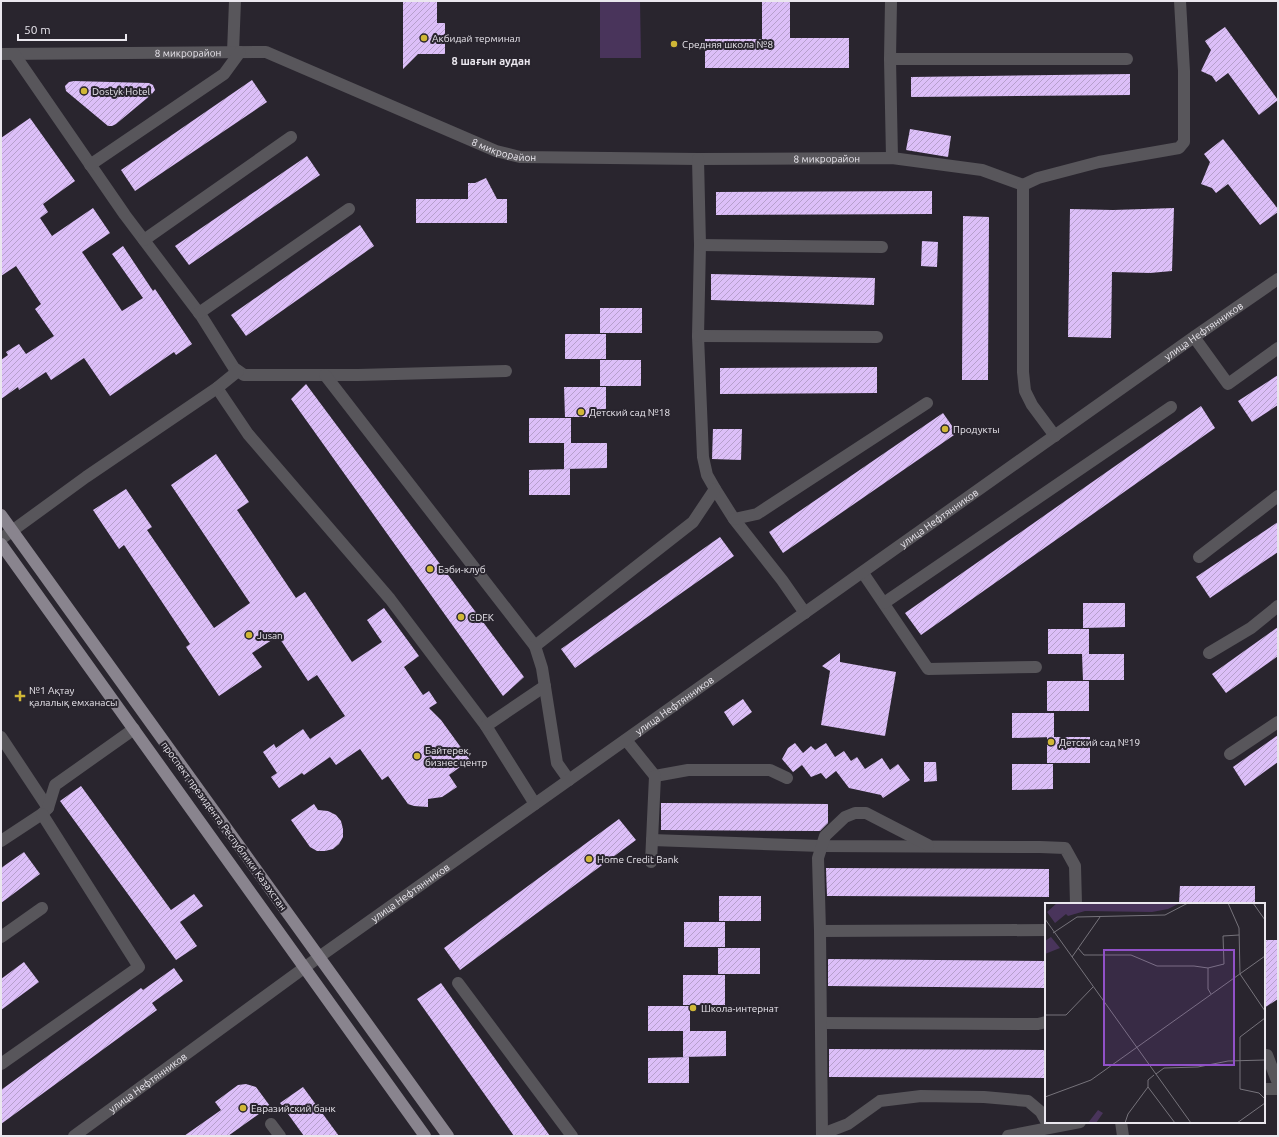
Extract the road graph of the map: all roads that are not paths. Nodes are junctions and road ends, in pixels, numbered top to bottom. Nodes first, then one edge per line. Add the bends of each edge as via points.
1 (235, 1) edge
2 (891, 1) edge
3 (1180, 1) edge
4 (236, 52) junction
5 (1, 54) edge
6 (14, 54) junction
7 (890, 59) junction
8 (1127, 59) dead end
9 (291, 137) dead end
10 (892, 158) junction
11 (698, 159) junction
12 (90, 165) junction
13 (1023, 185) junction
14 (349, 209) dead end
15 (144, 240) junction
16 (700, 245) junction
17 (882, 247) dead end
18 (1278, 279) edge
19 (199, 313) junction
20 (698, 336) junction
21 (877, 337) dead end
22 (1194, 337) junction
23 (1278, 348) edge
24 (238, 371) junction
25 (506, 371) dead end
26 (325, 375) junction
27 (217, 388) junction
28 (928, 403) dead end
29 (1171, 407) dead end
30 (1055, 436) junction
31 (715, 490) junction
32 (1278, 496) edge
33 (1, 515) edge
34 (734, 518) junction
35 (13, 532) junction
36 (1, 539) edge
37 (1, 544) edge
38 (1199, 557) dead end
39 (863, 573) junction
40 (884, 603) junction
41 (1278, 606) edge
42 (805, 614) junction
43 (535, 646) junction
44 (1209, 653) dead end
45 (1036, 667) dead end
46 (545, 686) junction
47 (1278, 722) edge
48 (486, 726) junction
49 (134, 729) junction
50 (1, 737) edge
51 (626, 740) junction
52 (1230, 754) dead end
53 (655, 776) junction
54 (787, 778) dead end
55 (569, 780) junction
56 (535, 804) junction
57 (45, 811) junction
58 (652, 840) junction
59 (1, 841) edge
60 (821, 846) junction
61 (929, 846) junction
62 (651, 862) dead end
63 (1076, 903) edge
64 (42, 908) dead end
65 (1045, 930) edge
66 (820, 931) junction
67 (1, 936) edge
68 (318, 957) junction
69 (304, 968) junction
70 (458, 984) dead end
71 (1045, 1022) edge
72 (821, 1023) junction
73 (1265, 1055) edge
74 (1, 1064) edge
75 (1278, 1083) edge
76 (1265, 1090) edge
77 (1278, 1090) edge
78 (1045, 1119) edge
79 (1047, 1123) edge
80 (1121, 1123) edge
81 (271, 1124) dead end
82 (822, 1135) edge
83 (74, 1136) edge
84 (280, 1136) edge
85 (425, 1136) edge
86 (448, 1136) edge
87 (572, 1136) edge
88 (1008, 1136) edge
89 (1123, 1136) edge

1 - 4 street
2 - 7 street
3 - 13 street via 1184,71 1184,142 1180,148 1099,162 1038,178
4 - 6 street, 8 микрорайон
4 - 11 street, 8 микрорайон via 266,52 496,151 520,157
4 - 12 street via 224,74
5 - 6 street, 8 микрорайон
6 - 12 street
7 - 8 street
7 - 10 street
9 - 15 street
10 - 11 street, 8 микрорайон
10 - 13 street, 8 микрорайон via 982,170
11 - 16 street
12 - 15 street
13 - 30 street via 1025,391
14 - 19 street
15 - 19 street
16 - 17 street
16 - 20 street
18 - 22 street, улица Нефтянников
19 - 24 street
20 - 21 street
20 - 31 street via 703,457
22 - 23 street via 1228,384
22 - 30 street, улица Нефтянников
24 - 26 street via 244,375
24 - 27 street
25 - 26 street
26 - 43 street
27 - 35 street via 86,477
27 - 48 street via 248,434 390,599
28 - 34 street via 757,514
29 - 40 street
30 - 39 street, улица Нефтянников
31 - 34 street
31 - 43 street via 693,522
32 - 38 street
33 - 35 main road, проспект президента Республики Казахстан
34 - 42 street
35 - 36 street
35 - 68 main road, проспект президента Республики Казахстан
37 - 49 main road, проспект президента Республики Казахстан
39 - 40 street
39 - 42 street, улица Нефтянников
40 - 45 street via 928,669
41 - 44 street via 1251,628
42 - 51 street, улица Нефтянников
43 - 46 street
46 - 48 street
46 - 55 street via 557,763
47 - 52 street
48 - 56 street
49 - 57 street via 54,785
49 - 69 main road, проспект президента Республики Казахстан
50 - 57 street
51 - 53 street
51 - 55 street, улица Нефтянников
53 - 54 street via 688,770 770,770
53 - 58 street
55 - 56 street, улица Нефтянников
56 - 68 street, улица Нефтянников
57 - 59 street
57 - 74 street via 139,967
58 - 60 street
58 - 62 street
60 - 61 street
60 - 61 street via 824,836 845,817 855,813 866,813
60 - 66 street via 818,858
61 - 63 street via 1065,848 1076,866
64 - 67 street
65 - 66 street
66 - 72 street
68 - 69 street, улица Нефтянников
68 - 86 main road, проспект президента Республики Казахстан
69 - 83 street, улица Нефтянников
69 - 85 main road, проспект президента Республики Казахстан
70 - 87 street
71 - 72 street
72 - 82 street
73 - 75 street
76 - 77 street
78 - 82 street via 1041,1112 1028,1101 921,1096 880,1101 848,1124
79 - 88 street
80 - 89 street
81 - 84 street

